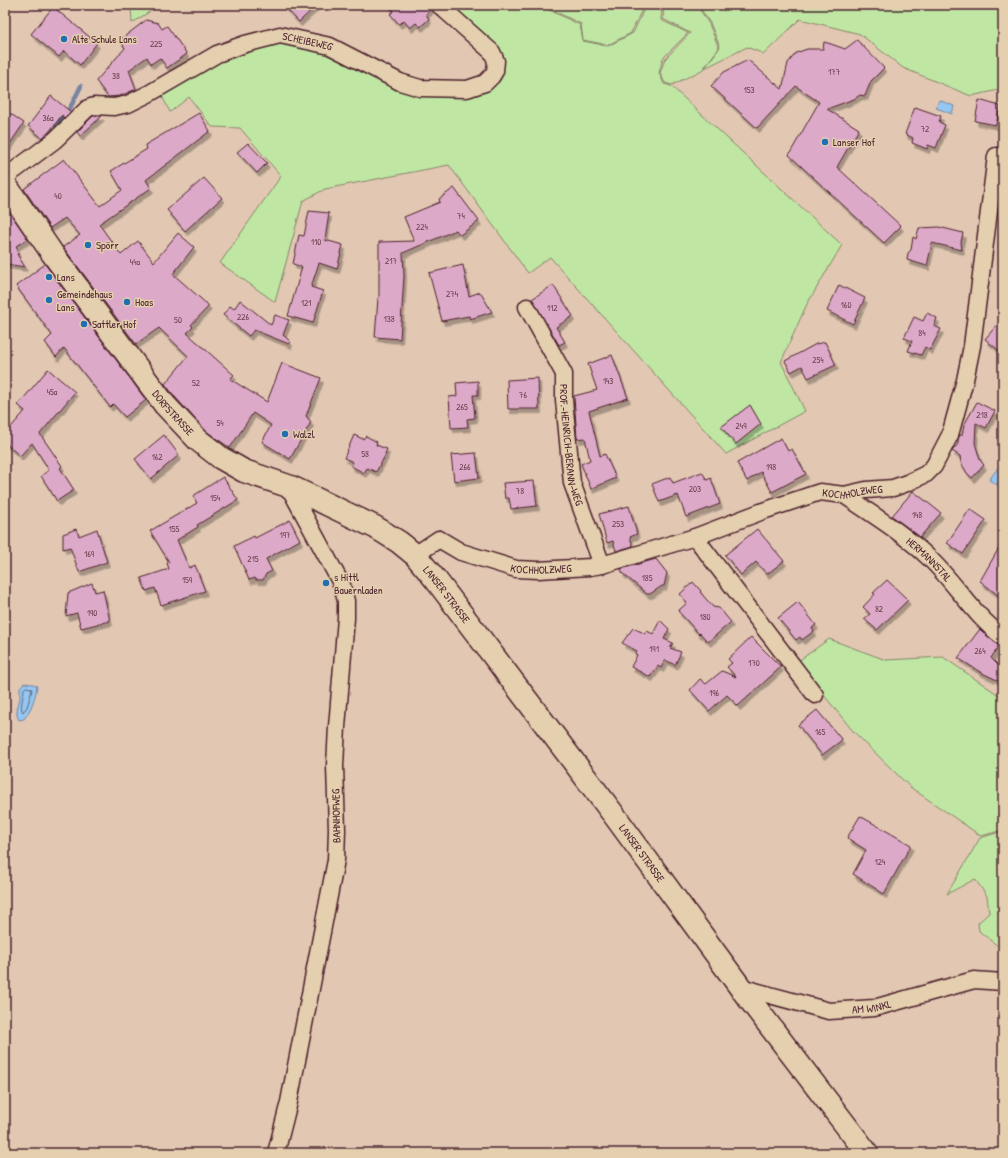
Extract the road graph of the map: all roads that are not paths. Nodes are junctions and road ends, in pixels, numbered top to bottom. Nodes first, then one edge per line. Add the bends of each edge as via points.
1 (439, 5) edge
2 (1003, 158) edge
3 (5, 174) edge
4 (5, 184) edge
5 (527, 307) dead end
6 (291, 488) junction
7 (844, 496) junction
8 (695, 537) junction
9 (415, 555) junction
10 (602, 565) junction
11 (1003, 636) edge
12 (815, 695) dead end
13 (1003, 982) edge
14 (740, 987) junction
15 (276, 1153) edge
16 (868, 1153) edge

1 - 3 street, SCHEIBEWEG via 492,52 496,61 495,71 485,83 467,89 420,88 400,82 330,46 280,35 217,54 128,104 88,108 47,146 11,173
2 - 7 street, KOCHHOLZWEG via 996,156 972,346 960,400 945,447 934,466 917,479 893,488 866,490
4 - 6 main road, DORFSTRASSE via 52,253 165,405 198,440 222,458 244,471
5 - 10 street, PROF.-HEINRICH-BERANN-WEG via 564,374 572,483
6 - 9 main road, DORFSTRASSE via 375,527
6 - 15 street, BAHNHOFWEG via 342,585 346,600 346,623 337,728 336,860
7 - 8 street, KOCHHOLZWEG via 820,492
7 - 11 street, HERMANNSTAL via 906,538 928,557 984,619
8 - 10 street, KOCHHOLZWEG
8 - 12 street
9 - 10 street, KOCHHOLZWEG via 439,539 461,552 516,569
9 - 14 main road, LANSER STRASSE via 612,813
13 - 14 street, AM WINKL via 974,980 874,1008 829,1011
14 - 16 main road, LANSER STRASSE

